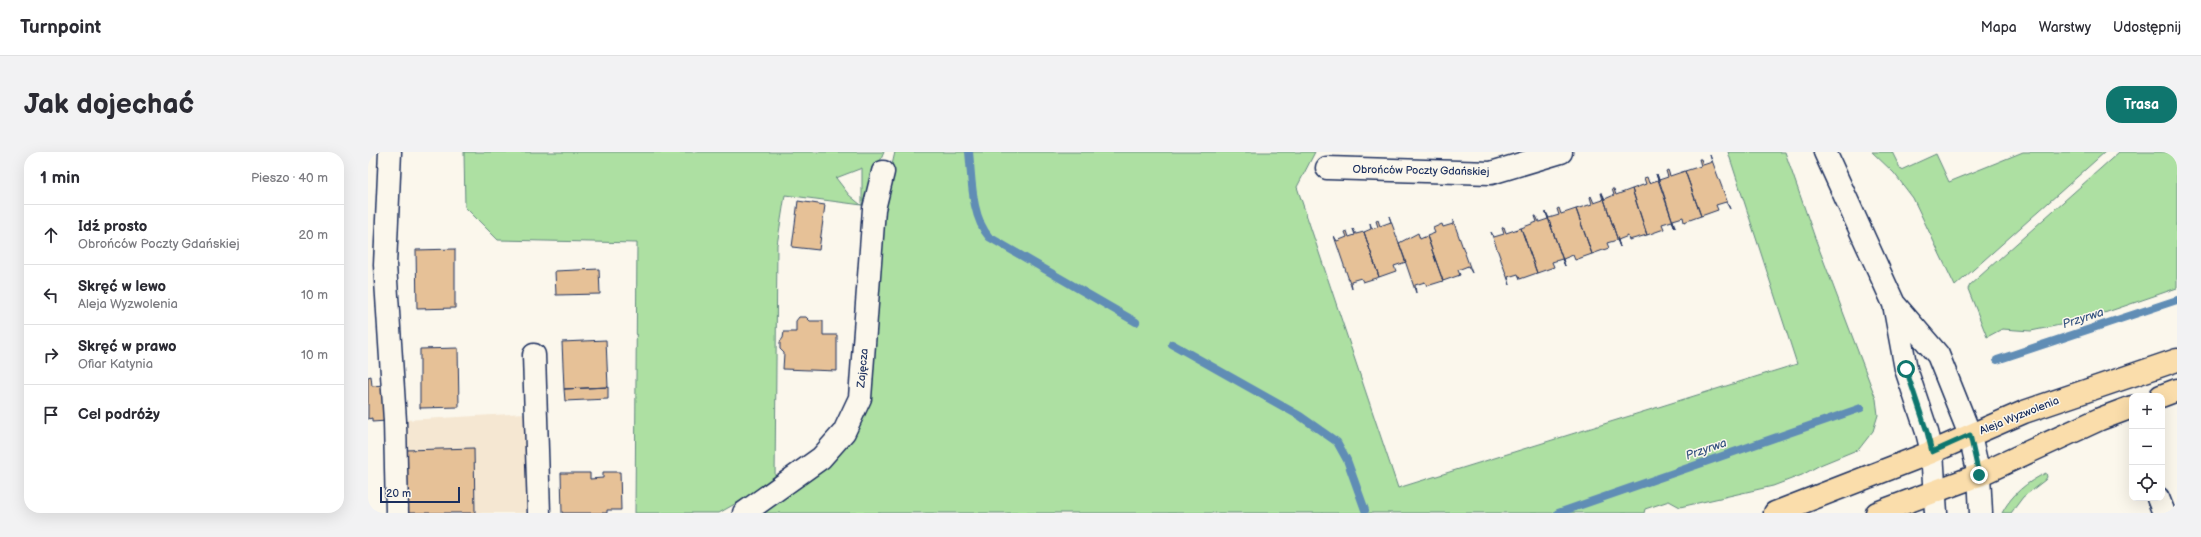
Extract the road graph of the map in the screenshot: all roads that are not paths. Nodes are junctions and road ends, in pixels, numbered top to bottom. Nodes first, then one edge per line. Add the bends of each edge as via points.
1 (390, 152) edge
2 (1561, 152) edge
3 (1825, 152) edge
4 (1327, 168) dead end
5 (883, 172) dead end
6 (1894, 304) junction
7 (534, 355) dead end
8 (2177, 360) edge
9 (2177, 390) edge
10 (2165, 394) edge
11 (2129, 408) edge
12 (1970, 435) junction
13 (1932, 452) junction
14 (1979, 475) junction
15 (2159, 501) edge
16 (1936, 502) edge
17 (397, 513) edge
18 (539, 513) edge
19 (744, 513) edge
20 (1775, 513) edge
21 (1877, 513) edge
22 (1981, 513) edge
23 (2164, 513) edge

1 - 17 street via 384,265 395,421
2 - 4 street, Obrońców Poczty Gdańskiej via 1491,173
3 - 6 street
5 - 19 street, Zajęcza via 874,209 860,398 844,432 821,458
6 - 12 street via 1938,355
6 - 13 street via 1906,369
7 - 18 street
8 - 12 main road, Aleja Wyzwolenia via 2050,402
9 - 10 main road
11 - 14 main road
12 - 13 main road, Aleja Wyzwolenia
12 - 14 street
13 - 16 street
13 - 20 main road, Aleja Wyzwolenia
14 - 16 main road
14 - 22 street
15 - 23 street
16 - 21 main road

